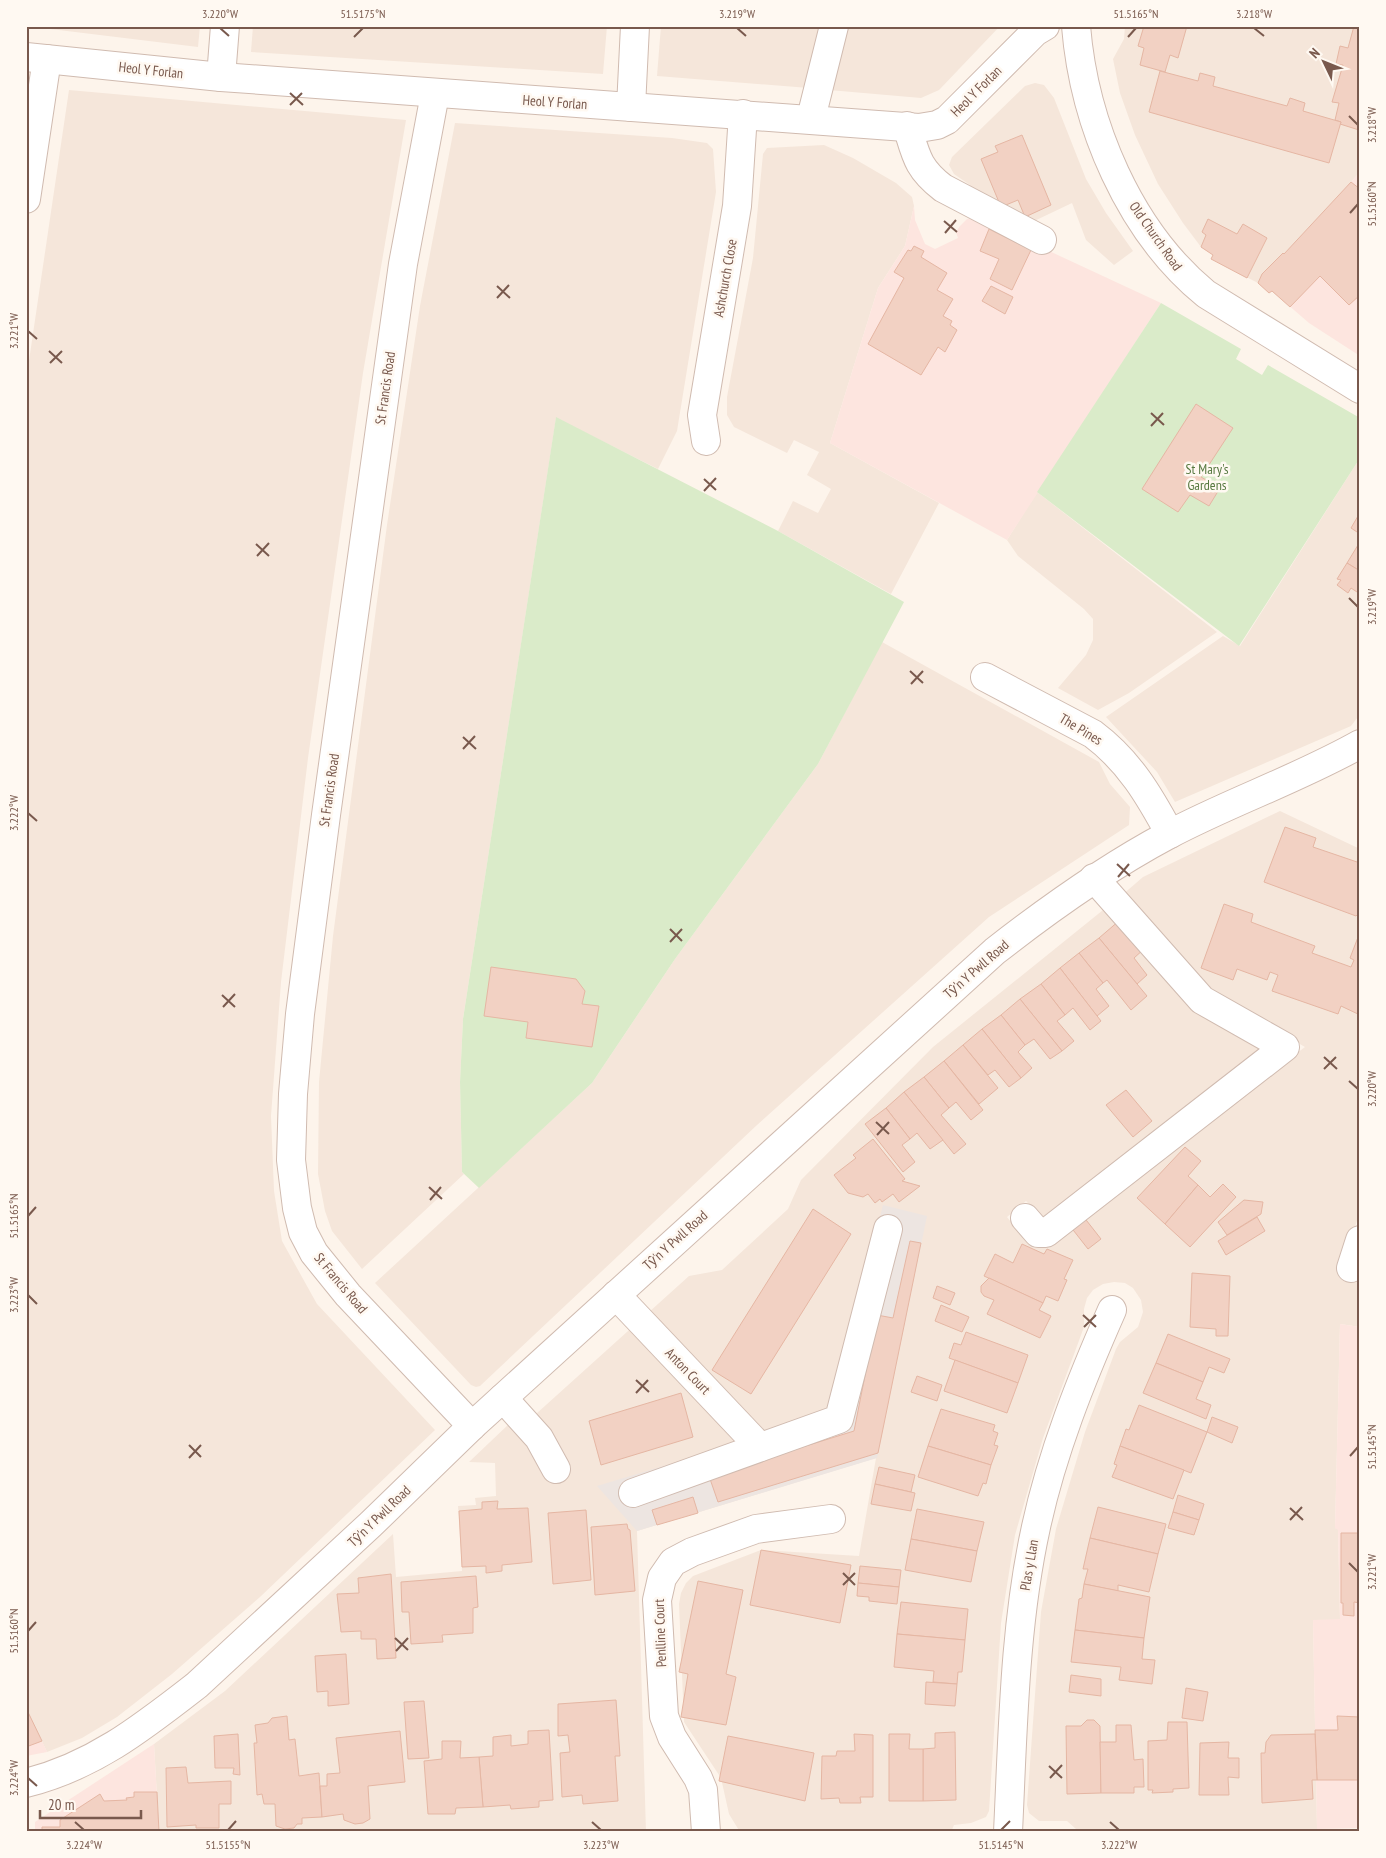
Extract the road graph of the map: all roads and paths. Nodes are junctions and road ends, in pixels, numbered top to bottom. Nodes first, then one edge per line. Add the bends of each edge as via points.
1 (225, 26) edge
2 (635, 26) edge
3 (834, 26) edge
4 (1045, 26) edge
5 (1076, 26) edge
6 (37, 58) edge
7 (221, 77) junction
8 (435, 94) junction
9 (631, 107) junction
10 (743, 114) junction
11 (811, 118) junction
12 (906, 126) junction
13 (26, 199) edge
14 (1042, 240) dead end
15 (1360, 389) edge
16 (706, 441) dead end
17 (985, 677) dead end
18 (1360, 744) edge
19 (1170, 834) junction
20 (1094, 878) junction
21 (1024, 1218) dead end
22 (888, 1229) dead end
23 (1360, 1240) edge
24 (1351, 1268) dead end
25 (616, 1295) junction
26 (1112, 1310) dead end
27 (503, 1398) junction
28 (472, 1426) junction
29 (760, 1447) junction
30 (556, 1469) dead end
31 (633, 1493) dead end
32 (831, 1519) dead end
33 (26, 1784) edge
34 (706, 1832) edge
35 (1008, 1832) edge

1 - 7 street
2 - 9 street
3 - 11 street
4 - 12 street, Heol Y Forlan via 1035,32 947,120 919,128
5 - 15 street, Old Church Road via 1085,86 1095,122 1117,176 1166,254 1186,278 1206,294
6 - 7 street, Heol Y Forlan
6 - 13 street
7 - 8 street, Heol Y Forlan
8 - 9 street, Heol Y Forlan
8 - 28 street, St Francis Road via 403,264 326,815 300,1014 291,1160 297,1208 303,1232 314,1253 348,1295
9 - 10 street, Heol Y Forlan
10 - 11 street, Heol Y Forlan
10 - 16 street, Ashchurch Close via 734,222 702,415
11 - 12 street, Heol Y Forlan
12 - 14 street via 920,165 930,178
17 - 19 street, The Pines via 1107,744 1140,780
18 - 19 street, Tŷ'n Y Pwll Road
19 - 20 street, Tŷ'n Y Pwll Road
20 - 21 street via 1202,1000 1285,1047 1046,1233 1038,1233
20 - 25 street, Tŷ'n Y Pwll Road via 995,951
22 - 29 street via 839,1420
23 - 24 street
25 - 27 street, Tŷ'n Y Pwll Road
25 - 29 street, Anton Court
26 - 35 street, Plas y Llan via 1075,1397 1036,1527 1020,1624
27 - 28 street, Tŷ'n Y Pwll Road
27 - 30 street via 539,1438
28 - 33 street, Tŷ'n Y Pwll Road via 197,1685 98,1756
29 - 31 street
32 - 34 street, Penlline Court via 756,1529 692,1552 673,1562 662,1578 657,1600 664,1716 672,1737 703,1790

